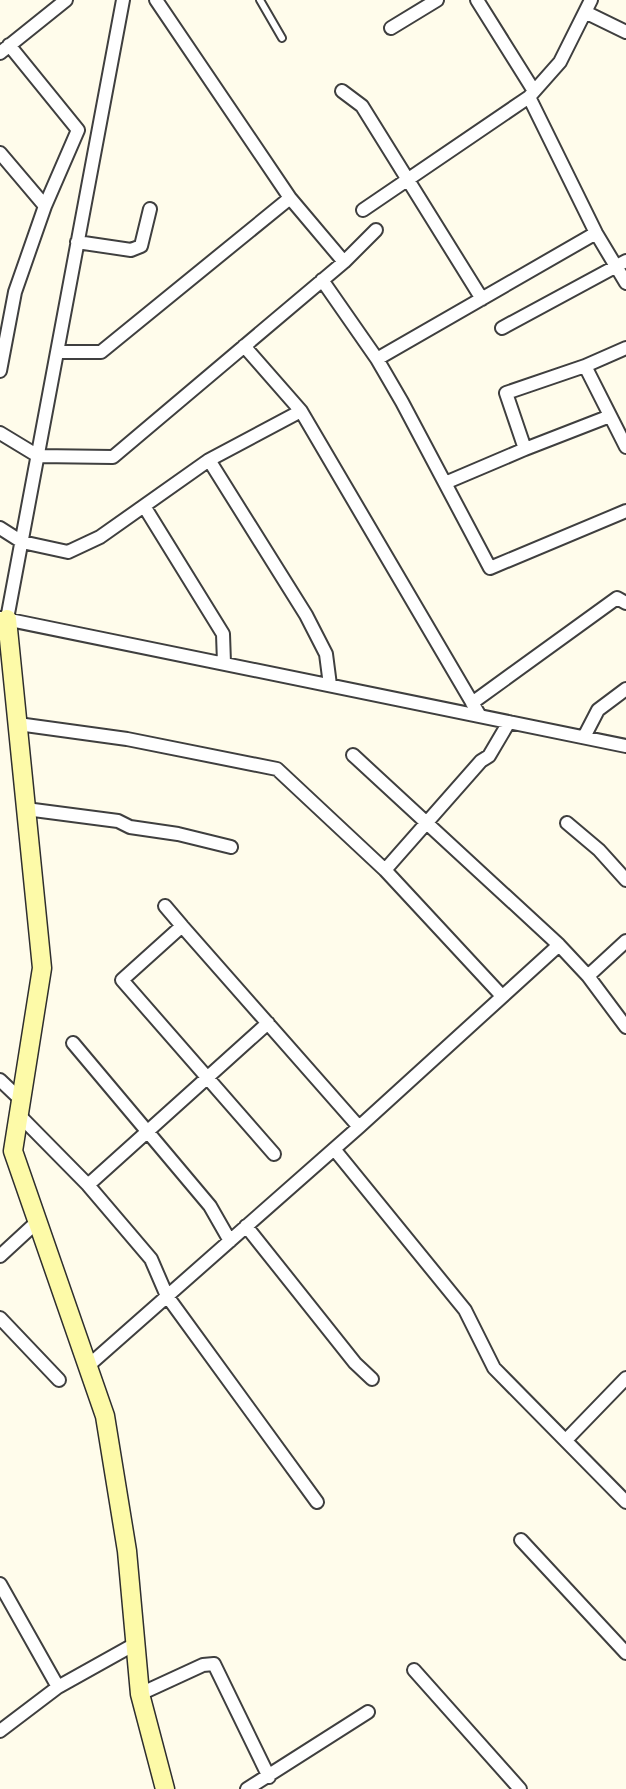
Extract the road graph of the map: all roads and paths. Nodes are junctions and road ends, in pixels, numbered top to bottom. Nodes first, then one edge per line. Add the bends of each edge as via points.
1 (66, 0) edge
2 (122, 0) edge
3 (156, 0) edge
4 (260, 0) edge
5 (437, 0) edge
6 (477, 0) edge
7 (588, 6) edge
8 (391, 28) dead end
9 (626, 32) edge
10 (282, 38) dead end
11 (5, 49) edge
12 (342, 91) dead end
13 (531, 94) junction
14 (0, 153) edge
15 (408, 179) junction
16 (290, 198) junction
17 (45, 206) junction
18 (150, 209) dead end
19 (363, 210) dead end
20 (376, 230) dead end
21 (596, 233) junction
22 (77, 243) junction
23 (344, 262) junction
24 (621, 263) edge
25 (322, 280) junction
26 (626, 283) edge
27 (482, 299) junction
28 (502, 328) dead end
29 (244, 346) junction
30 (626, 348) edge
31 (57, 352) junction
32 (377, 359) junction
33 (585, 366) junction
34 (1, 371) edge
35 (301, 411) junction
36 (610, 416) junction
37 (0, 433) edge
38 (626, 447) edge
39 (525, 449) junction
40 (38, 456) junction
41 (209, 460) junction
42 (446, 483) junction
43 (144, 506) junction
44 (626, 511) edge
45 (0, 528) edge
46 (22, 542) junction
47 (626, 603) edge
48 (4, 618) edge
49 (224, 663) junction
50 (7, 685) edge
51 (330, 685) junction
52 (626, 688) edge
53 (472, 703) junction
54 (480, 716) junction
55 (509, 722) junction
56 (18, 724) junction
57 (584, 737) junction
58 (626, 746) edge
59 (353, 755) dead end
60 (26, 809) junction
61 (428, 823) junction
62 (566, 823) dead end
63 (231, 847) dead end
64 (385, 870) junction
65 (626, 880) edge
66 (164, 906) dead end
67 (182, 926) junction
68 (626, 941) edge
69 (559, 945) junction
70 (588, 976) junction
71 (502, 996) junction
72 (268, 1023) junction
73 (626, 1027) edge
74 (73, 1044) dead end
75 (208, 1077) junction
76 (0, 1080) edge
77 (20, 1108) junction
78 (359, 1127) junction
79 (148, 1132) junction
80 (334, 1149) junction
81 (274, 1154) dead end
82 (88, 1185) junction
83 (38, 1221) junction
84 (246, 1226) junction
85 (230, 1241) junction
86 (0, 1256) edge
87 (167, 1296) junction
88 (0, 1318) edge
89 (88, 1366) junction
90 (626, 1378) edge
91 (372, 1379) dead end
92 (59, 1380) dead end
93 (566, 1440) junction
94 (317, 1502) dead end
95 (626, 1502) edge
96 (521, 1540) dead end
97 (0, 1584) edge
98 (135, 1644) junction
99 (626, 1653) edge
100 (414, 1670) dead end
101 (58, 1687) junction
102 (140, 1694) junction
103 (368, 1712) dead end
104 (0, 1731) edge
105 (269, 1777) junction
106 (164, 1789) edge
107 (247, 1789) edge
108 (520, 1789) edge

1 - 11 street
2 - 22 street
3 - 16 street
4 - 10 lane
5 - 8 street
6 - 13 street
7 - 9 street
7 - 13 street via 560,62
11 - 17 street via 78,130
12 - 15 street via 362,106
13 - 15 street
13 - 21 street
14 - 17 street
15 - 19 street
15 - 27 street
16 - 23 street
16 - 31 street via 101,352
17 - 34 street via 15,292
18 - 22 street via 141,246 131,250
20 - 23 street
21 - 24 street
21 - 27 street
22 - 31 street
23 - 25 street
24 - 26 street
24 - 28 street
25 - 29 street
25 - 32 street
27 - 32 street
29 - 35 street
29 - 40 street via 114,457
30 - 33 street
31 - 40 street
32 - 42 street
33 - 36 street
33 - 39 street via 506,393
35 - 41 street
35 - 53 street
36 - 38 street
36 - 39 street
37 - 40 street
39 - 42 street
40 - 46 street
41 - 43 street
41 - 51 street via 306,615 326,654
42 - 44 street via 490,568
43 - 46 street via 100,537 68,552
43 - 49 street via 223,634
45 - 46 street
46 - 48 street
47 - 53 street via 617,598
48 - 49 street
48 - 50 street
49 - 51 street
50 - 56 street
51 - 54 street
52 - 57 street via 598,710
53 - 54 street
54 - 55 street
55 - 57 street
55 - 61 street via 489,756
56 - 60 street
56 - 64 street via 127,739 277,769
57 - 58 street
59 - 61 street
60 - 63 street via 118,821
60 - 77 street via 42,968
61 - 64 street
61 - 69 street
62 - 65 street
64 - 71 street
66 - 67 street
67 - 72 street
67 - 75 street via 122,980
68 - 70 street
69 - 70 street
69 - 71 street
70 - 73 street
71 - 78 street
72 - 75 street
72 - 78 street
74 - 79 street
75 - 79 street
75 - 81 street
76 - 77 street
77 - 82 street
77 - 83 street via 13,1151
78 - 80 street
79 - 82 street
79 - 85 street via 210,1206
80 - 84 street
80 - 93 street via 465,1310 494,1368
82 - 87 street via 151,1259
83 - 86 street
83 - 89 street
84 - 85 street
84 - 91 street
85 - 87 street
87 - 89 street
87 - 94 street
88 - 92 street
89 - 98 street via 105,1416 127,1551
90 - 93 street
93 - 95 street
96 - 99 street
97 - 101 street
98 - 101 street
98 - 102 street
100 - 108 street
101 - 104 street
102 - 105 street via 214,1664
102 - 106 street
103 - 105 street
105 - 107 street

